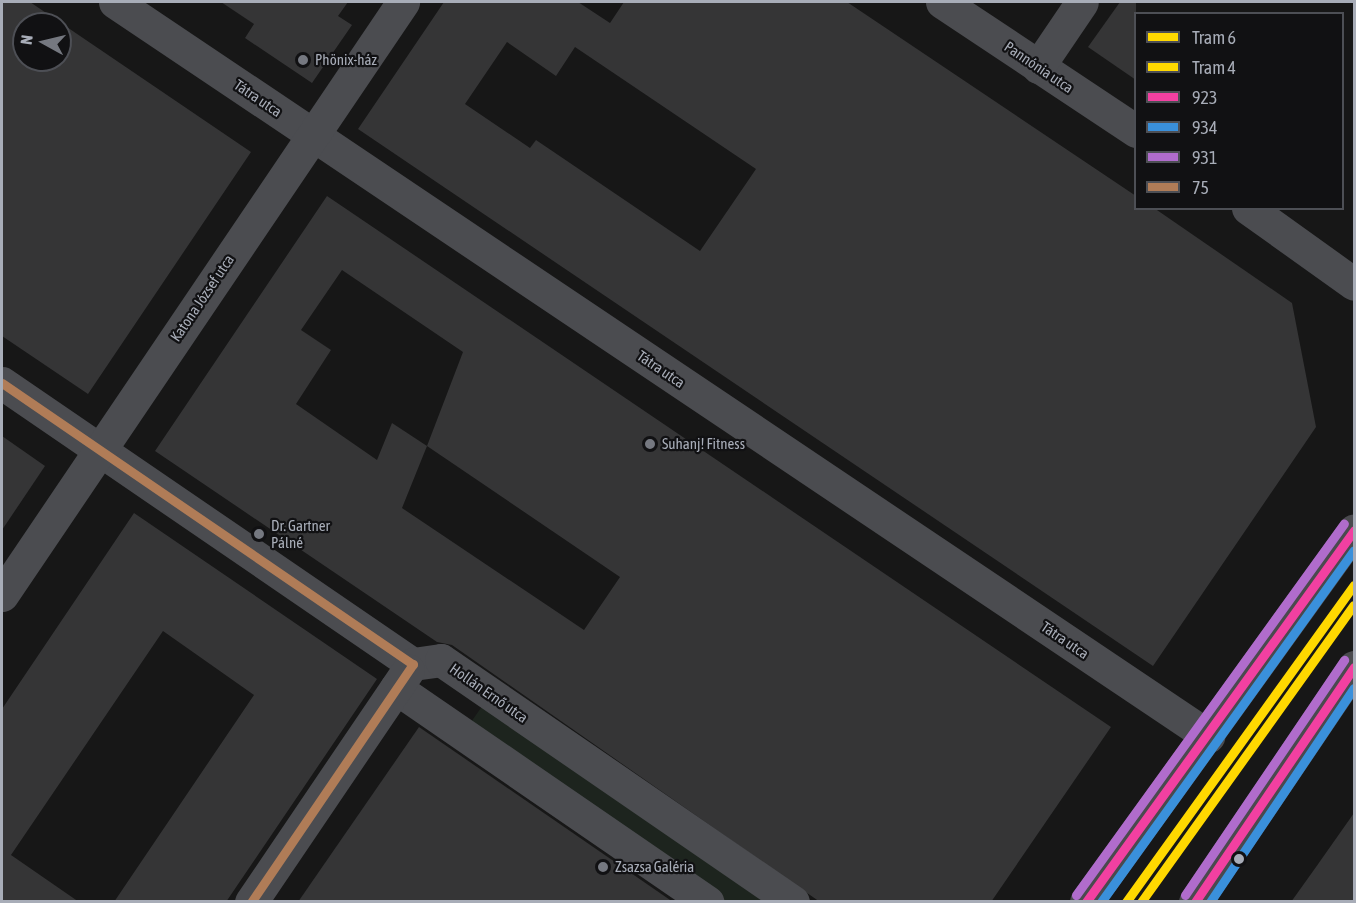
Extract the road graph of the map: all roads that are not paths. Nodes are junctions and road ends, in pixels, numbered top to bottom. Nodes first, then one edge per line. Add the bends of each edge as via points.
1 (115, 2) edge
2 (404, 2) edge
3 (942, 2) edge
4 (1082, 2) edge
5 (1038, 67) junction
6 (1134, 130) edge
7 (312, 135) junction
8 (1251, 210) edge
9 (1354, 284) edge
10 (2, 382) edge
11 (100, 450) junction
12 (1354, 530) edge
13 (2, 595) edge
14 (1354, 667) edge
15 (404, 676) junction
16 (1208, 736) junction
17 (251, 902) edge
18 (707, 902) edge
19 (793, 902) edge
20 (1086, 902) edge
21 (1195, 902) edge

1 - 7 street, Tátra utca
2 - 7 street, Katona József utca
3 - 5 street, Pannónia utca
4 - 5 street
5 - 6 street, Pannónia utca
7 - 11 street, Katona József utca
7 - 16 street, Tátra utca
8 - 9 street
10 - 11 street
11 - 13 street, Katona József utca
11 - 15 street
12 - 16 main road
14 - 21 main road
15 - 17 street
15 - 18 street
15 - 19 street, Hollán Ernő utca via 441,660
16 - 20 main road

